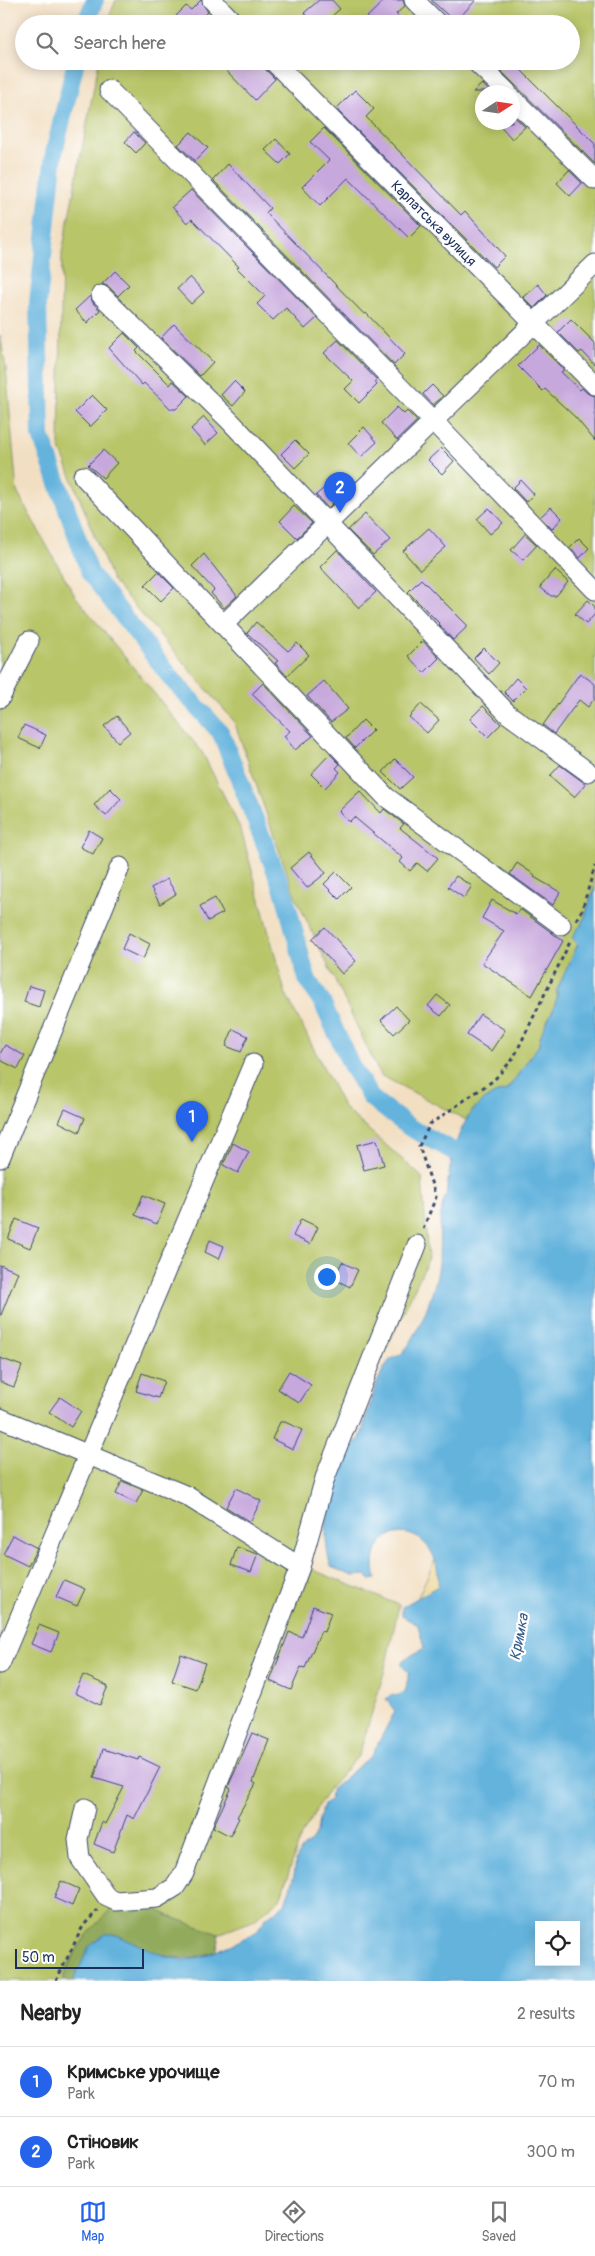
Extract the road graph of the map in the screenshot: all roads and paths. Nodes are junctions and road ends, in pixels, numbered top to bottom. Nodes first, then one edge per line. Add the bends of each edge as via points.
1 (212, 0) edge
2 (414, 0) edge
3 (226, 15) edge
4 (429, 15) edge
5 (281, 70) edge
6 (484, 70) edge
7 (500, 85) edge
8 (108, 90) dead end
9 (520, 106) edge
10 (595, 180) edge
11 (595, 264) edge
12 (101, 295) dead end
13 (534, 324) junction
14 (595, 385) edge
15 (434, 421) junction
16 (83, 476) dead end
17 (328, 525) junction
18 (595, 590) edge
19 (224, 624) junction
20 (29, 641) dead end
21 (0, 698) edge
22 (588, 772) dead end
23 (595, 866) edge
24 (120, 867) dead end
25 (564, 930) junction
26 (253, 1064) dead end
27 (0, 1158) edge
28 (417, 1245) joint
29 (0, 1418) edge
30 (90, 1456) junction
31 (300, 1567) junction
32 (0, 1664) edge
33 (85, 1808) dead end
34 (116, 1901) junction
35 (56, 1981) edge

1 - 3 lane
2 - 4 lane
5 - 13 lane, Карпатська вулиця
6 - 7 lane
8 - 15 lane
9 - 10 lane
11 - 13 lane
12 - 17 lane via 229,420
13 - 14 lane, Карпатська вулиця
13 - 15 lane
15 - 17 lane
15 - 18 lane
16 - 19 lane
17 - 19 lane
17 - 22 lane via 508,714
19 - 25 lane via 386,798
20 - 21 lane
23 - 25 path via 582,910
24 - 27 lane
25 - 28 path via 571,940 513,1059 494,1080 430,1124 419,1146 436,1196
26 - 30 lane
28 - 31 lane via 325,1478
29 - 30 lane
30 - 31 lane via 187,1496
30 - 32 lane
31 - 34 lane via 184,1872 175,1886 157,1898
33 - 34 lane via 78,1839 80,1858 107,1897
34 - 35 path via 106,1904 83,1926

